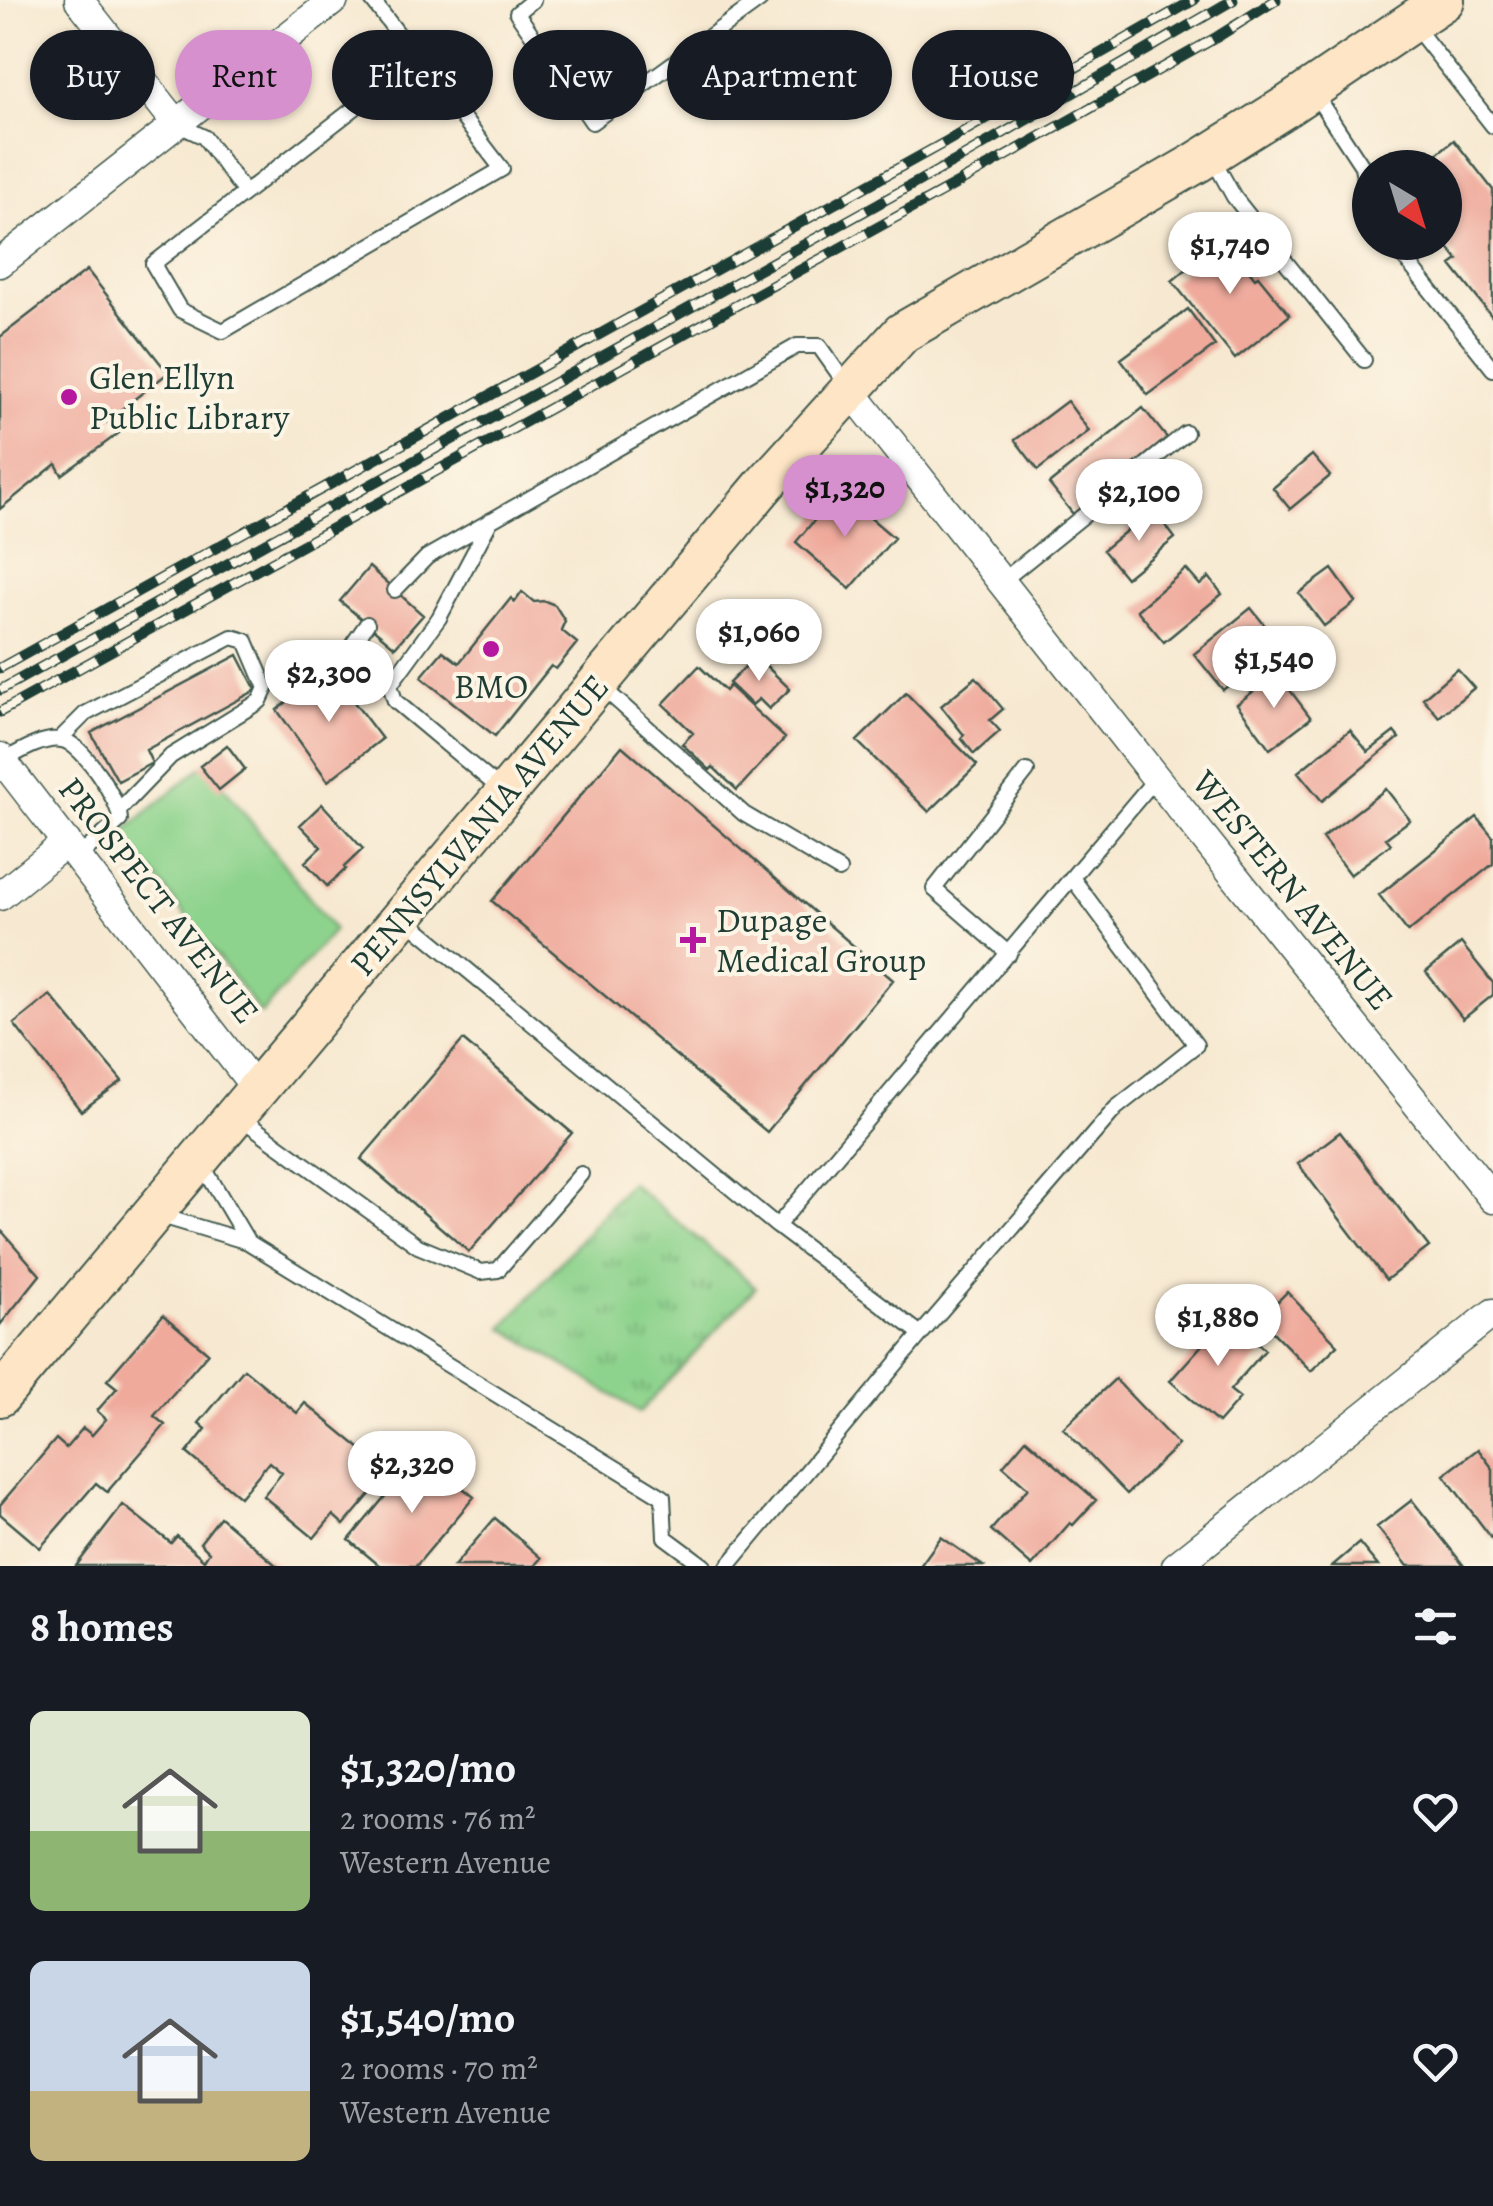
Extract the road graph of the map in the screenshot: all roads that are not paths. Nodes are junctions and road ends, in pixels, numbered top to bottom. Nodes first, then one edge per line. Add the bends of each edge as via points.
1 (79, 0) edge
2 (334, 0) edge
3 (372, 0) edge
4 (533, 0) edge
5 (760, 0) edge
6 (1428, 11) edge
7 (395, 30) edge
8 (1312, 90) junction
9 (339, 120) edge
10 (465, 120) edge
11 (177, 124) junction
12 (1493, 126) edge
13 (1352, 151) edge
14 (1210, 154) junction
15 (245, 193) junction
16 (1406, 260) edge
17 (0, 263) edge
18 (1364, 360) dead end
19 (1493, 370) edge
20 (851, 391) junction
21 (1186, 434) dead end
22 (491, 520) junction
23 (1001, 582) junction
24 (395, 590) dead end
25 (367, 624) dead end
26 (598, 683) junction
27 (390, 685) junction
28 (60, 739) junction
29 (1, 759) edge
30 (1027, 771) dead end
31 (1156, 778) junction
32 (506, 793) junction
33 (120, 809) junction
34 (72, 849) junction
35 (839, 870) dead end
36 (1073, 879) junction
37 (0, 896) edge
38 (402, 916) junction
39 (1009, 954) junction
40 (247, 1102) junction
41 (199, 1159) junction
42 (580, 1174) dead end
43 (1493, 1199) edge
44 (154, 1213) junction
45 (777, 1226) junction
46 (248, 1242) junction
47 (1493, 1314) edge
48 (921, 1334) junction
49 (0, 1396) edge
50 (704, 1566) edge
51 (728, 1566) edge
52 (1176, 1566) edge

1 - 11 street
2 - 11 street
3 - 7 lane
4 - 5 lane via 517,14 592,122
6 - 8 street, PENNSYLVANIA AVENUE
6 - 12 lane
8 - 13 lane
8 - 14 street, PENNSYLVANIA AVENUE
9 - 15 lane
10 - 15 lane via 502,169 223,331 180,310 153,264
11 - 15 lane via 204,137
11 - 17 street
14 - 18 lane via 1234,198
14 - 20 street, PENNSYLVANIA AVENUE via 902,333
16 - 19 lane
20 - 22 lane via 819,346 797,346
20 - 23 street, WESTERN AVENUE
20 - 26 street, PENNSYLVANIA AVENUE
21 - 23 lane
22 - 24 lane via 426,557
22 - 27 lane via 440,618
23 - 31 street, WESTERN AVENUE
25 - 27 lane via 353,644
26 - 32 street, PENNSYLVANIA AVENUE
26 - 35 lane via 744,814
27 - 32 lane via 396,701
28 - 29 lane
28 - 33 lane via 74,744
28 - 33 lane via 85,714 232,638 246,641 266,688 260,701 171,756
29 - 34 street, PROSPECT AVENUE
30 - 39 lane via 934,889
31 - 36 lane
31 - 43 street, WESTERN AVENUE
32 - 38 street, PENNSYLVANIA AVENUE
33 - 34 lane via 120,820
34 - 37 street
34 - 40 street, PROSPECT AVENUE
36 - 39 lane
36 - 48 lane via 1196,1045 1116,1108
38 - 40 street, PENNSYLVANIA AVENUE
38 - 45 lane
39 - 45 lane
40 - 41 street, PENNSYLVANIA AVENUE
40 - 42 lane via 418,1246 480,1272 498,1270
41 - 44 street, PENNSYLVANIA AVENUE
41 - 46 lane
44 - 46 lane
44 - 49 street, PENNSYLVANIA AVENUE
45 - 48 lane
46 - 50 lane via 662,1497 666,1537
47 - 52 street
48 - 51 lane

